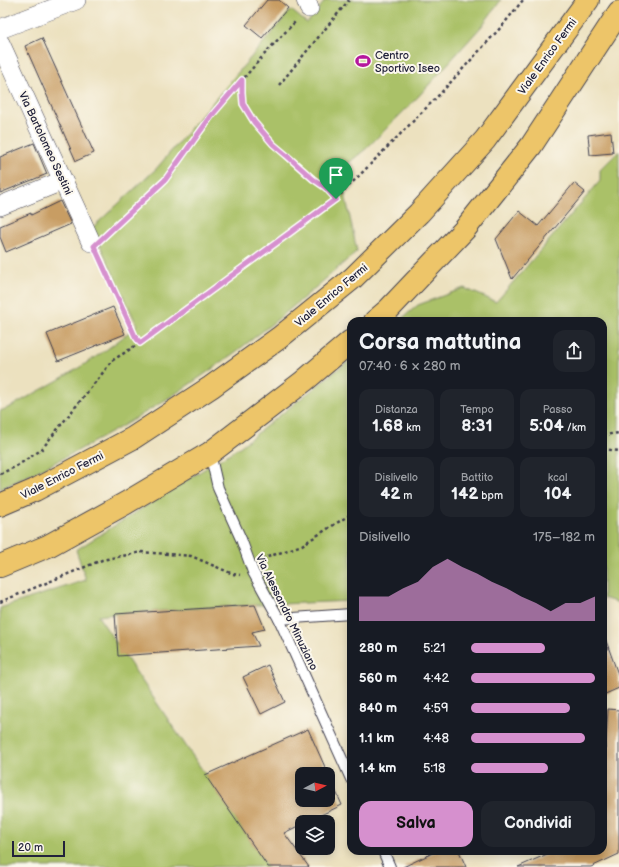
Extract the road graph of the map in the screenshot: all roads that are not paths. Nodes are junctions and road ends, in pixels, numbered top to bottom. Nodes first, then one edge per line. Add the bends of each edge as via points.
1 (76, 0) edge
2 (588, 0) edge
3 (619, 12) edge
4 (0, 29) edge
5 (0, 44) edge
6 (52, 185) dead end
7 (0, 206) edge
8 (93, 244) road end
9 (380, 317) edge
10 (347, 344) edge
11 (210, 453) junction
12 (0, 505) edge
13 (0, 566) edge
14 (347, 614) edge
15 (279, 619) junction
16 (347, 770) edge
17 (385, 855) edge
18 (390, 867) edge

1 - 4 street
2 - 12 highway, Viale Enrico Fermi via 485,140 419,213 353,278 279,338 211,387 133,438 35,490
3 - 9 highway via 531,146 465,229
5 - 8 street, Via Bartolomeo Sestini
6 - 7 street
10 - 11 highway
11 - 13 highway via 48,546
11 - 15 lane, Via Alessandro Minuziano via 218,488 253,572
14 - 15 lane
15 - 16 lane, Via Alessandro Minuziano
17 - 18 lane

